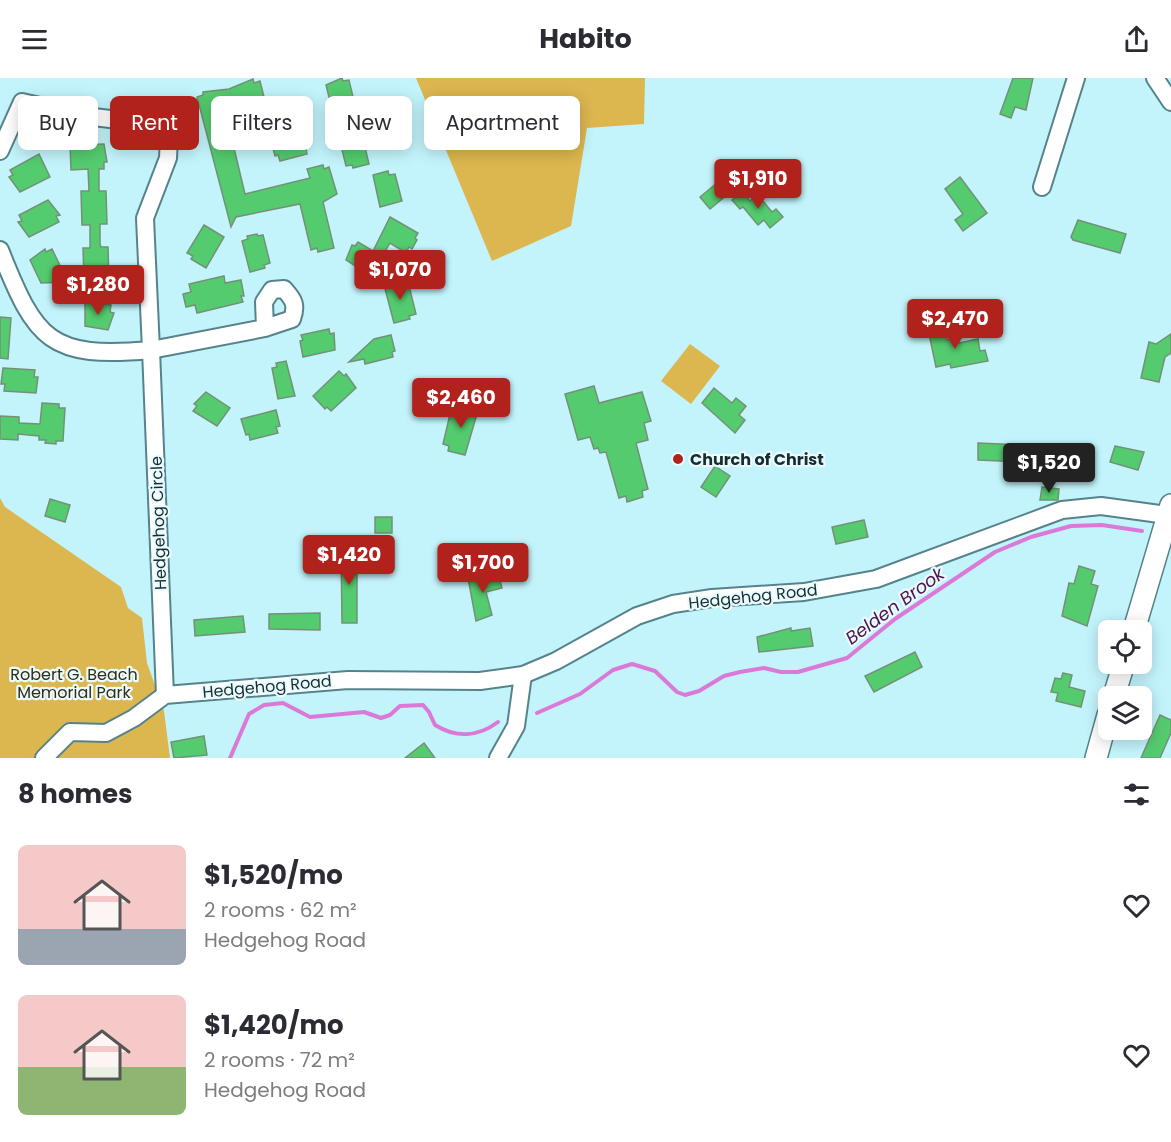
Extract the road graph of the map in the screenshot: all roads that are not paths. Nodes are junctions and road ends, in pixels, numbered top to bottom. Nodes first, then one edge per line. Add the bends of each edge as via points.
1 (1076, 78) edge
2 (1155, 78) edge
3 (1171, 102) edge
4 (0, 151) edge
5 (1042, 187) dead end
6 (0, 250) edge
7 (265, 328) dead end
8 (151, 350) junction
9 (1169, 510) edge
10 (1137, 620) edge
11 (523, 675) junction
12 (165, 695) junction
13 (1101, 740) edge
14 (44, 758) edge
15 (498, 758) edge
16 (1096, 758) edge

1 - 5 street
2 - 3 street
4 - 8 street, Hedgehog Circle via 22,102 85,116 152,124 169,138 168,158 145,218
6 - 8 street via 32,320 47,337 76,349 108,354
7 - 8 street
8 - 12 street, Hedgehog Circle
9 - 10 main road
9 - 11 street, Hedgehog Road via 1101,506 1062,510 876,579 804,592 673,604 637,616
11 - 12 street, Hedgehog Road via 460,681 348,680
11 - 15 street via 516,726
12 - 14 street via 106,733 70,732
13 - 16 main road

